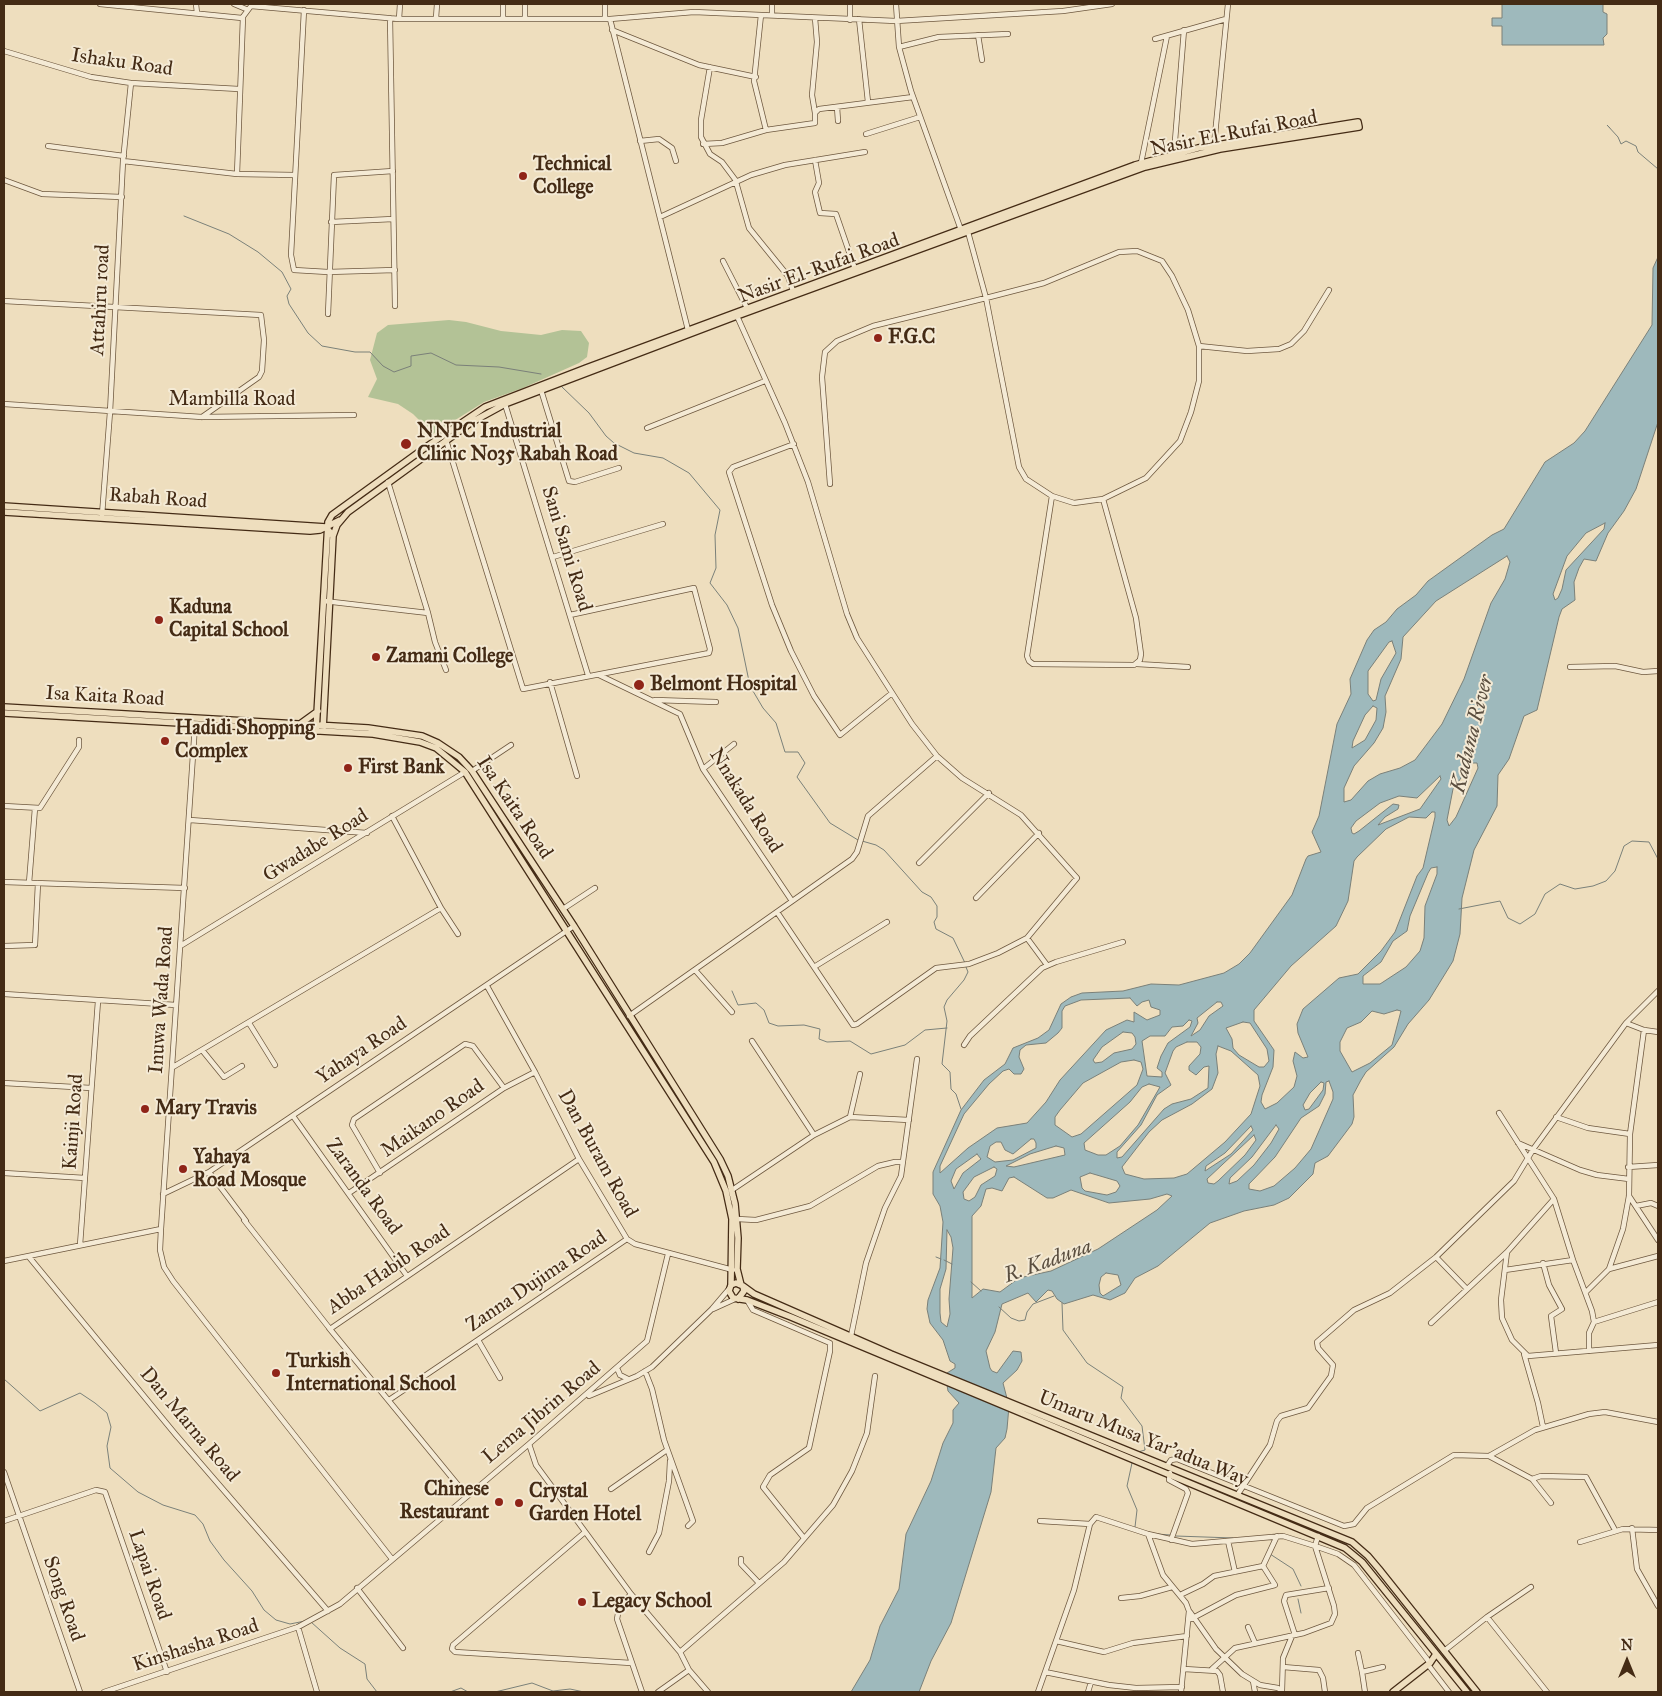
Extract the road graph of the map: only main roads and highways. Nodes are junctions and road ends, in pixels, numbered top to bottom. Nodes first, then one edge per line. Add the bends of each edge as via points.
1 (1359, 127) dead end
2 (1284, 137) junction
3 (1076, 189) junction
4 (890, 258) junction
5 (796, 292) junction
6 (586, 370) junction
7 (4, 506) edge
8 (4, 512) edge
9 (102, 515) junction
10 (332, 515) junction
11 (342, 520) junction
12 (326, 527) junction
13 (311, 528) junction
14 (333, 536) junction
15 (326, 543) junction
16 (327, 601) junction
17 (4, 707) edge
18 (320, 711) junction
19 (4, 713) edge
20 (300, 724) junction
21 (333, 726) junction
22 (320, 728) junction
23 (702, 1135) junction
24 (742, 1285) junction
25 (730, 1287) junction
26 (737, 1299) junction
27 (891, 1356) junction
28 (1032, 1414) junction
29 (1439, 1657) junction
30 (1399, 1691) edge
31 (1467, 1692) edge
32 (1477, 1692) edge

1 - 2 main road via 1358,122
2 - 3 main road, Nasir El-Rufai Road via 1182,156
2 - 3 main road, Nasir El-Rufai Road via 1174,153
3 - 4 main road, Nasir El-Rufai Road
3 - 4 main road, Nasir El-Rufai Road via 968,232
4 - 5 main road, Nasir El-Rufai Road
4 - 5 main road, Nasir El-Rufai Road
5 - 6 main road, Nasir El-Rufai Road
5 - 6 main road, Nasir El-Rufai Road
6 - 10 main road, Nasir El-Rufai Road via 485,407
6 - 11 main road, Nasir El-Rufai Road via 505,404 472,422 348,512
7 - 9 main road, Rabah Road
8 - 9 main road, Rabah Road
9 - 13 main road, Rabah Road
10 - 12 main road, Nasir El-Rufai Road
10 - 13 main road
11 - 12 main road, Nasir El-Rufai Road
11 - 14 main road
12 - 13 main road, Nasir El-Rufai Road
12 - 14 main road
12 - 15 main road, Nasir El-Rufai Road
13 - 15 main road
14 - 16 main road
15 - 16 main road, Nasir El-Rufai Road
16 - 18 main road
17 - 20 main road, Isa Kaita Road
18 - 20 main road
18 - 21 main road
18 - 22 main road
19 - 22 main road, Isa Kaita Road
20 - 22 main road, Isa Kaita Road
21 - 22 main road, Isa Kaita Road
21 - 23 main road, Isa Kaita Road via 422,736 445,748 472,771 574,926
22 - 23 main road, Isa Kaita Road via 420,742 436,748 465,772
23 - 24 main road, Isa Kaita Road via 720,1159 732,1190 737,1219 737,1270
23 - 25 main road, Isa Kaita Road via 730,1204 733,1270
24 - 25 main road
24 - 26 main road via 744,1294
24 - 27 main road, Umaru Musa Yar'adua Way via 754,1294
25 - 26 main road via 730,1295
26 - 27 main road, Umaru Musa Yar'adua Way via 747,1300
27 - 28 main road, Umaru Musa Yar'adua Way
28 - 29 main road, Umaru Musa Yar'adua Way via 1345,1548 1362,1562
28 - 32 main road, Umaru Musa Yar'adua Way via 1238,1494 1340,1536 1361,1548
29 - 30 main road
29 - 31 main road, Umaru Musa Yar'adua Way

